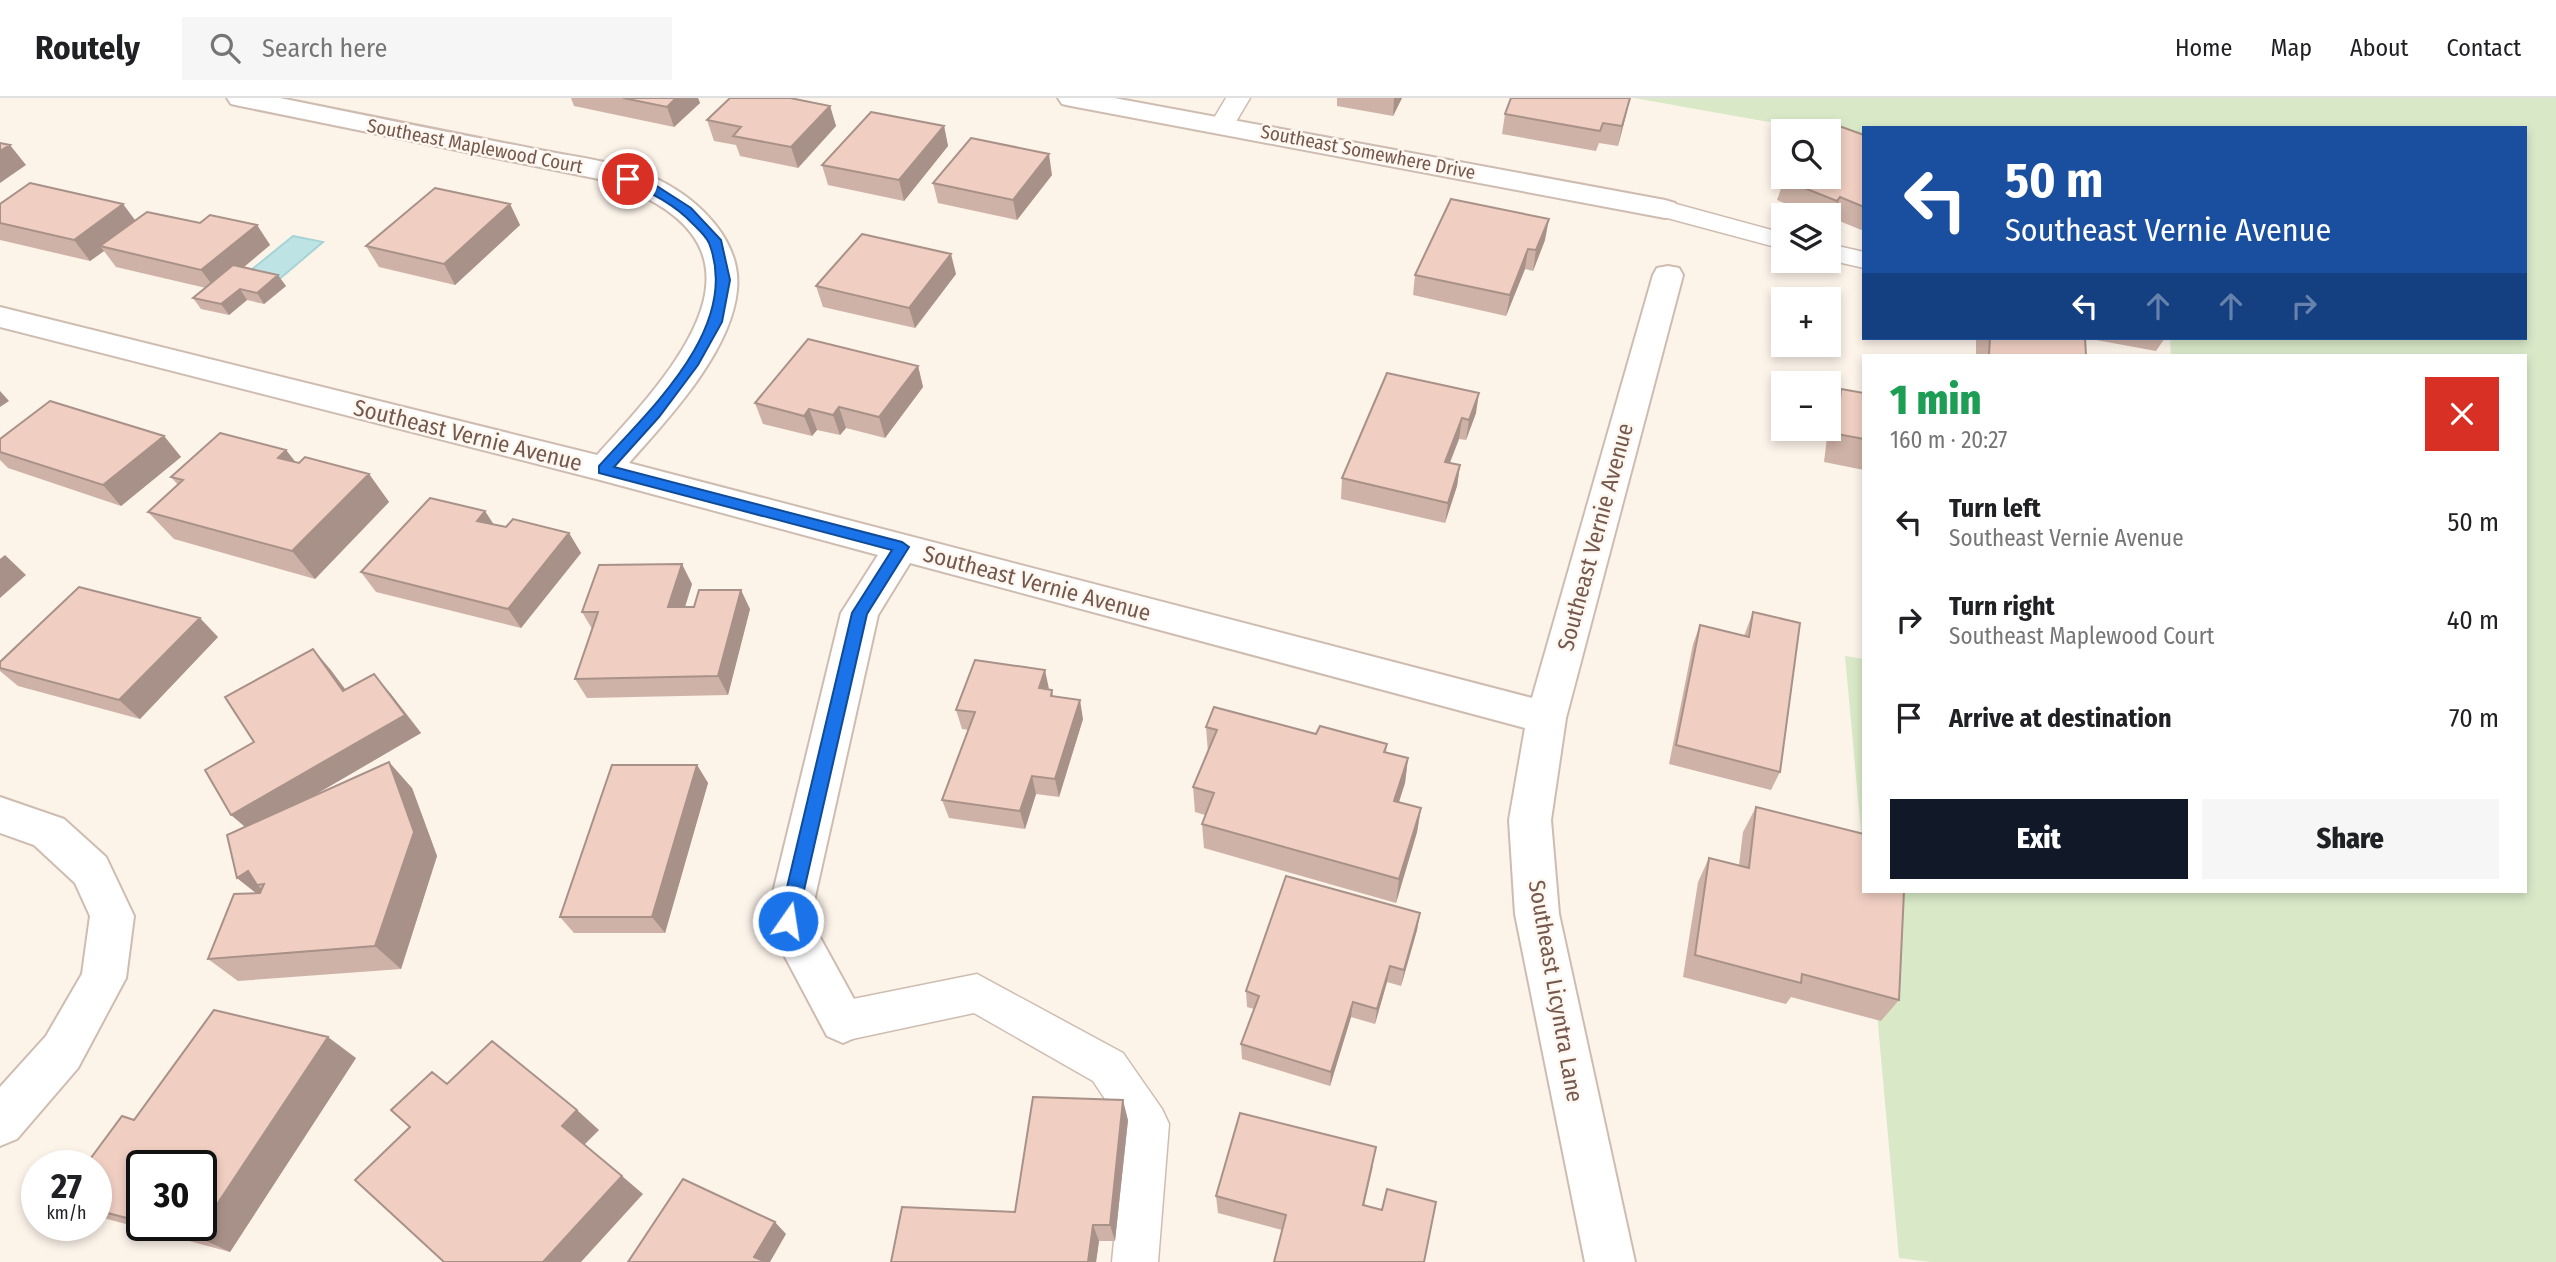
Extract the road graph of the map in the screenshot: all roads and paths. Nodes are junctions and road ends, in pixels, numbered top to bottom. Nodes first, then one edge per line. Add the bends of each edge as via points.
1 (240, 98) edge
2 (1071, 98) edge
3 (1238, 98) edge
4 (319, 105) edge
5 (1222, 125) junction
6 (1665, 209) joint
7 (1771, 238) edge
8 (1841, 255) edge
9 (1862, 260) edge
10 (1668, 275) dead end
11 (0, 317) edge
12 (604, 469) junction
13 (902, 547) junction
14 (1546, 718) junction
15 (0, 815) edge
16 (843, 1021) joint
17 (0, 1122) edge
18 (1135, 1262) edge
19 (1610, 1262) edge

1 - 4 street, Southeast Maplewood Court
2 - 5 street, Southeast Somewhere Drive
3 - 5 lane
4 - 12 street, Southeast Maplewood Court via 606,172 651,187 687,211 715,240 724,280 715,322 692,365
5 - 6 street, Southeast Somewhere Drive
6 - 7 lane
8 - 9 lane
10 - 14 street, Southeast Vernie Avenue
11 - 12 street, Southeast Vernie Avenue
12 - 13 street, Southeast Vernie Avenue
13 - 14 street, Southeast Vernie Avenue
13 - 16 street via 860,613 788,921
14 - 19 street, Southeast Licyntra Lane via 1530,820 1537,914
15 - 17 street via 49,832 66,847 91,870 113,916 104,978 62,1052
16 - 18 lane via 977,993 1108,1067 1147,1124

